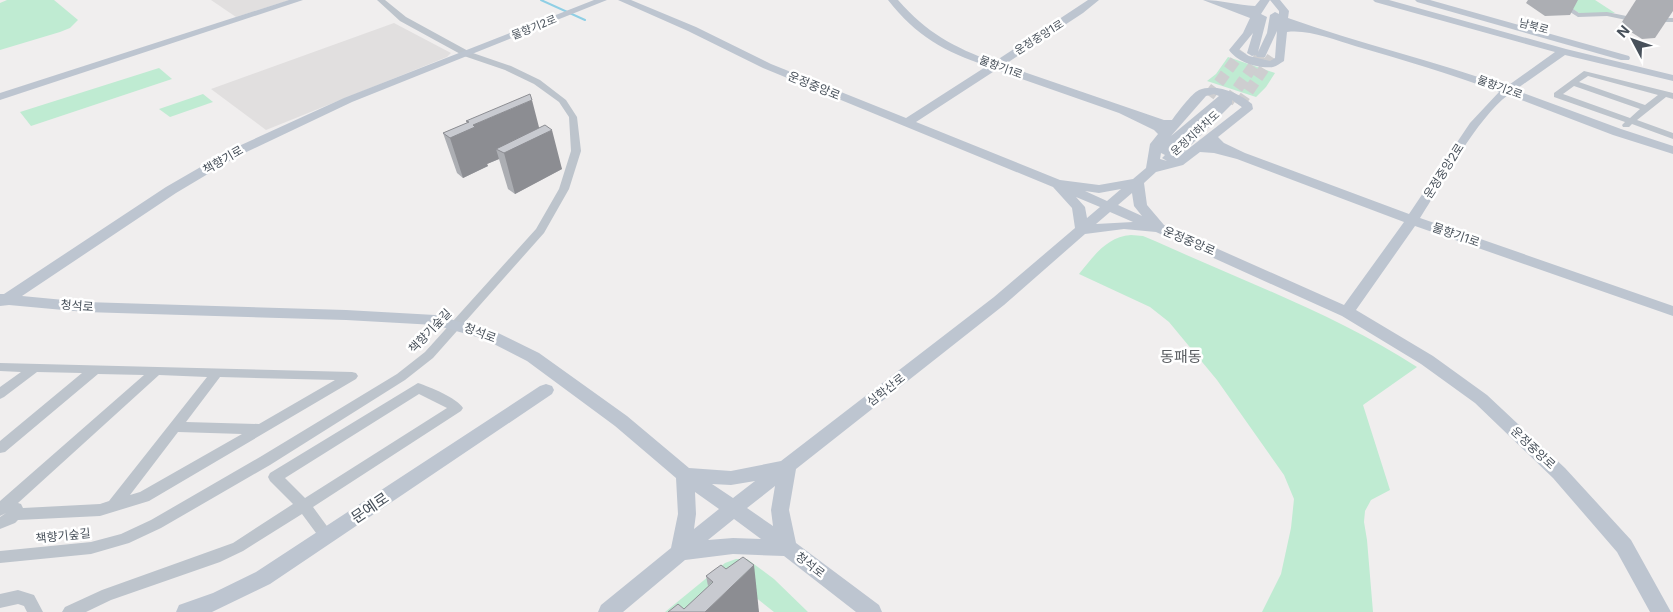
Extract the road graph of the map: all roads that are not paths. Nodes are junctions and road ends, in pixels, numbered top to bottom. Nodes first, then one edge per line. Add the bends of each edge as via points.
1 (298, 0) edge
2 (381, 0) edge
3 (602, 0) edge
4 (623, 0) edge
5 (893, 0) edge
6 (1094, 0) edge
7 (1208, 0) edge
8 (1271, 0) edge
9 (1378, 0) edge
10 (1388, 0) edge
11 (1406, 0) edge
12 (1420, 0) edge
13 (1555, 0) edge
14 (1256, 13) junction
15 (1673, 20) edge
16 (1279, 28) junction
17 (1563, 51) junction
18 (467, 54) junction
19 (994, 65) junction
20 (1651, 66) junction
21 (1673, 72) edge
22 (1673, 78) edge
23 (1573, 83) junction
24 (1508, 90) junction
25 (1669, 94) edge
26 (0, 97) edge
27 (1646, 108) junction
28 (1123, 111) junction
29 (1629, 122) junction
30 (907, 123) junction
31 (1176, 123) junction
32 (1617, 132) junction
33 (1166, 135) junction
34 (1673, 136) edge
35 (1211, 137) junction
36 (1197, 148) junction
37 (1673, 150) edge
38 (1241, 156) junction
39 (1156, 166) junction
40 (1137, 182) junction
41 (1058, 184) junction
42 (1109, 206) junction
43 (1412, 220) junction
44 (1159, 228) junction
45 (1082, 230) junction
46 (2, 301) edge
47 (1673, 311) edge
48 (1347, 312) junction
49 (457, 324) junction
50 (0, 367) edge
51 (34, 368) junction
52 (96, 369) junction
53 (156, 371) junction
54 (217, 372) junction
55 (546, 390) dead end
56 (0, 394) edge
57 (175, 427) junction
58 (261, 429) junction
59 (0, 448) edge
60 (787, 467) junction
61 (685, 475) junction
62 (114, 506) junction
63 (304, 506) junction
64 (732, 509) junction
65 (0, 510) edge
66 (15, 514) junction
67 (0, 523) edge
68 (327, 537) junction
69 (787, 548) junction
70 (680, 552) junction
71 (0, 556) edge
72 (0, 601) edge
73 (35, 612) edge
74 (70, 612) edge
75 (186, 612) edge
76 (608, 612) edge
77 (872, 612) edge
78 (1661, 612) edge

1 - 26 street
2 - 18 street, 책향기숲길 via 403,19
3 - 18 street, 물향기2로
4 - 30 street, 운정중앙로 via 767,66
5 - 19 street, 물향기1로 via 930,38 952,50
6 - 19 street, 운정중앙1로
7 - 14 street
8 - 14 street via 1258,6
8 - 16 street
8 - 16 street via 1284,11
8 - 16 street via 1265,7 1259,30 1257,54
9 - 17 street
10 - 22 street, 남북로
11 - 20 street, 남북로
12 - 20 street
13 - 15 street via 1578,14
14 - 16 street via 1235,53 1264,63 1277,62 1280,59
16 - 24 street, 물향기2로 via 1324,34 1454,70
17 - 22 street
17 - 24 street, 운정중앙2로
18 - 46 street, 책향기로 via 348,100 234,153 171,190
18 - 49 street, 책향기숲길 via 537,82 562,100 573,118 576,151 564,189 540,230
19 - 28 street, 물향기1로
19 - 30 street, 운정중앙1로
20 - 21 street, 남북로
23 - 25 street via 1587,73
23 - 27 street
23 - 29 street via 1557,95
24 - 32 street, 물향기2로
24 - 43 street, 운정중앙2로 via 1474,125
25 - 27 street
27 - 29 street
28 - 31 street
28 - 33 street
29 - 32 street
29 - 34 street
30 - 41 street, 운정중앙로
31 - 33 street
31 - 35 street via 1207,91 1240,99 1248,106
32 - 37 street, 물향기2로
33 - 39 street via 1156,144
35 - 36 street
35 - 38 street via 1220,146
36 - 38 street
36 - 39 street via 1179,162
38 - 43 street, 물향기1로
39 - 39 street, 운정지하차도 via 1177,152 1224,101 1166,147
39 - 40 street, 심학산로
40 - 41 street via 1099,189
40 - 42 street, 심학산로
40 - 44 street via 1141,206
41 - 42 street, 운정중앙로
41 - 45 street via 1078,207
42 - 44 street, 운정중앙로
42 - 45 street, 심학산로
43 - 47 street, 물향기1로
43 - 48 street, 운정중앙2로
44 - 45 street via 1124,225
44 - 48 street, 운정중앙로
45 - 60 street, 심학산로 via 999,301
46 - 49 street, 청석로 via 85,307 356,315
48 - 78 street, 운정중앙로 via 1427,360 1480,399 1559,473 1624,546
49 - 61 street, 청석로 via 489,335 533,357 622,421
49 - 71 street, 책향기숲길 via 429,355 401,377 156,524 124,539 91,548
50 - 51 street
51 - 52 street
51 - 56 street
52 - 53 street
52 - 59 street
53 - 54 street
53 - 65 street
54 - 57 street
54 - 58 street via 352,376
55 - 68 street, 문예로
57 - 58 street
57 - 62 street
58 - 62 street via 144,496
60 - 61 street via 731,478
60 - 64 street, 심학산로
60 - 69 street via 780,510
61 - 64 street, 청석로
61 - 70 street via 687,514
62 - 66 street via 100,510
63 - 63 street via 275,477 418,388 457,408
63 - 68 street
63 - 74 street via 230,550
64 - 69 street, 청석로
64 - 70 street, 심학산로
65 - 66 street via 13,506
66 - 67 street
68 - 75 street, 문예로 via 242,589
69 - 70 street via 733,546
69 - 77 street, 청석로
70 - 76 street, 심학산로
72 - 73 street via 18,597 29,600

